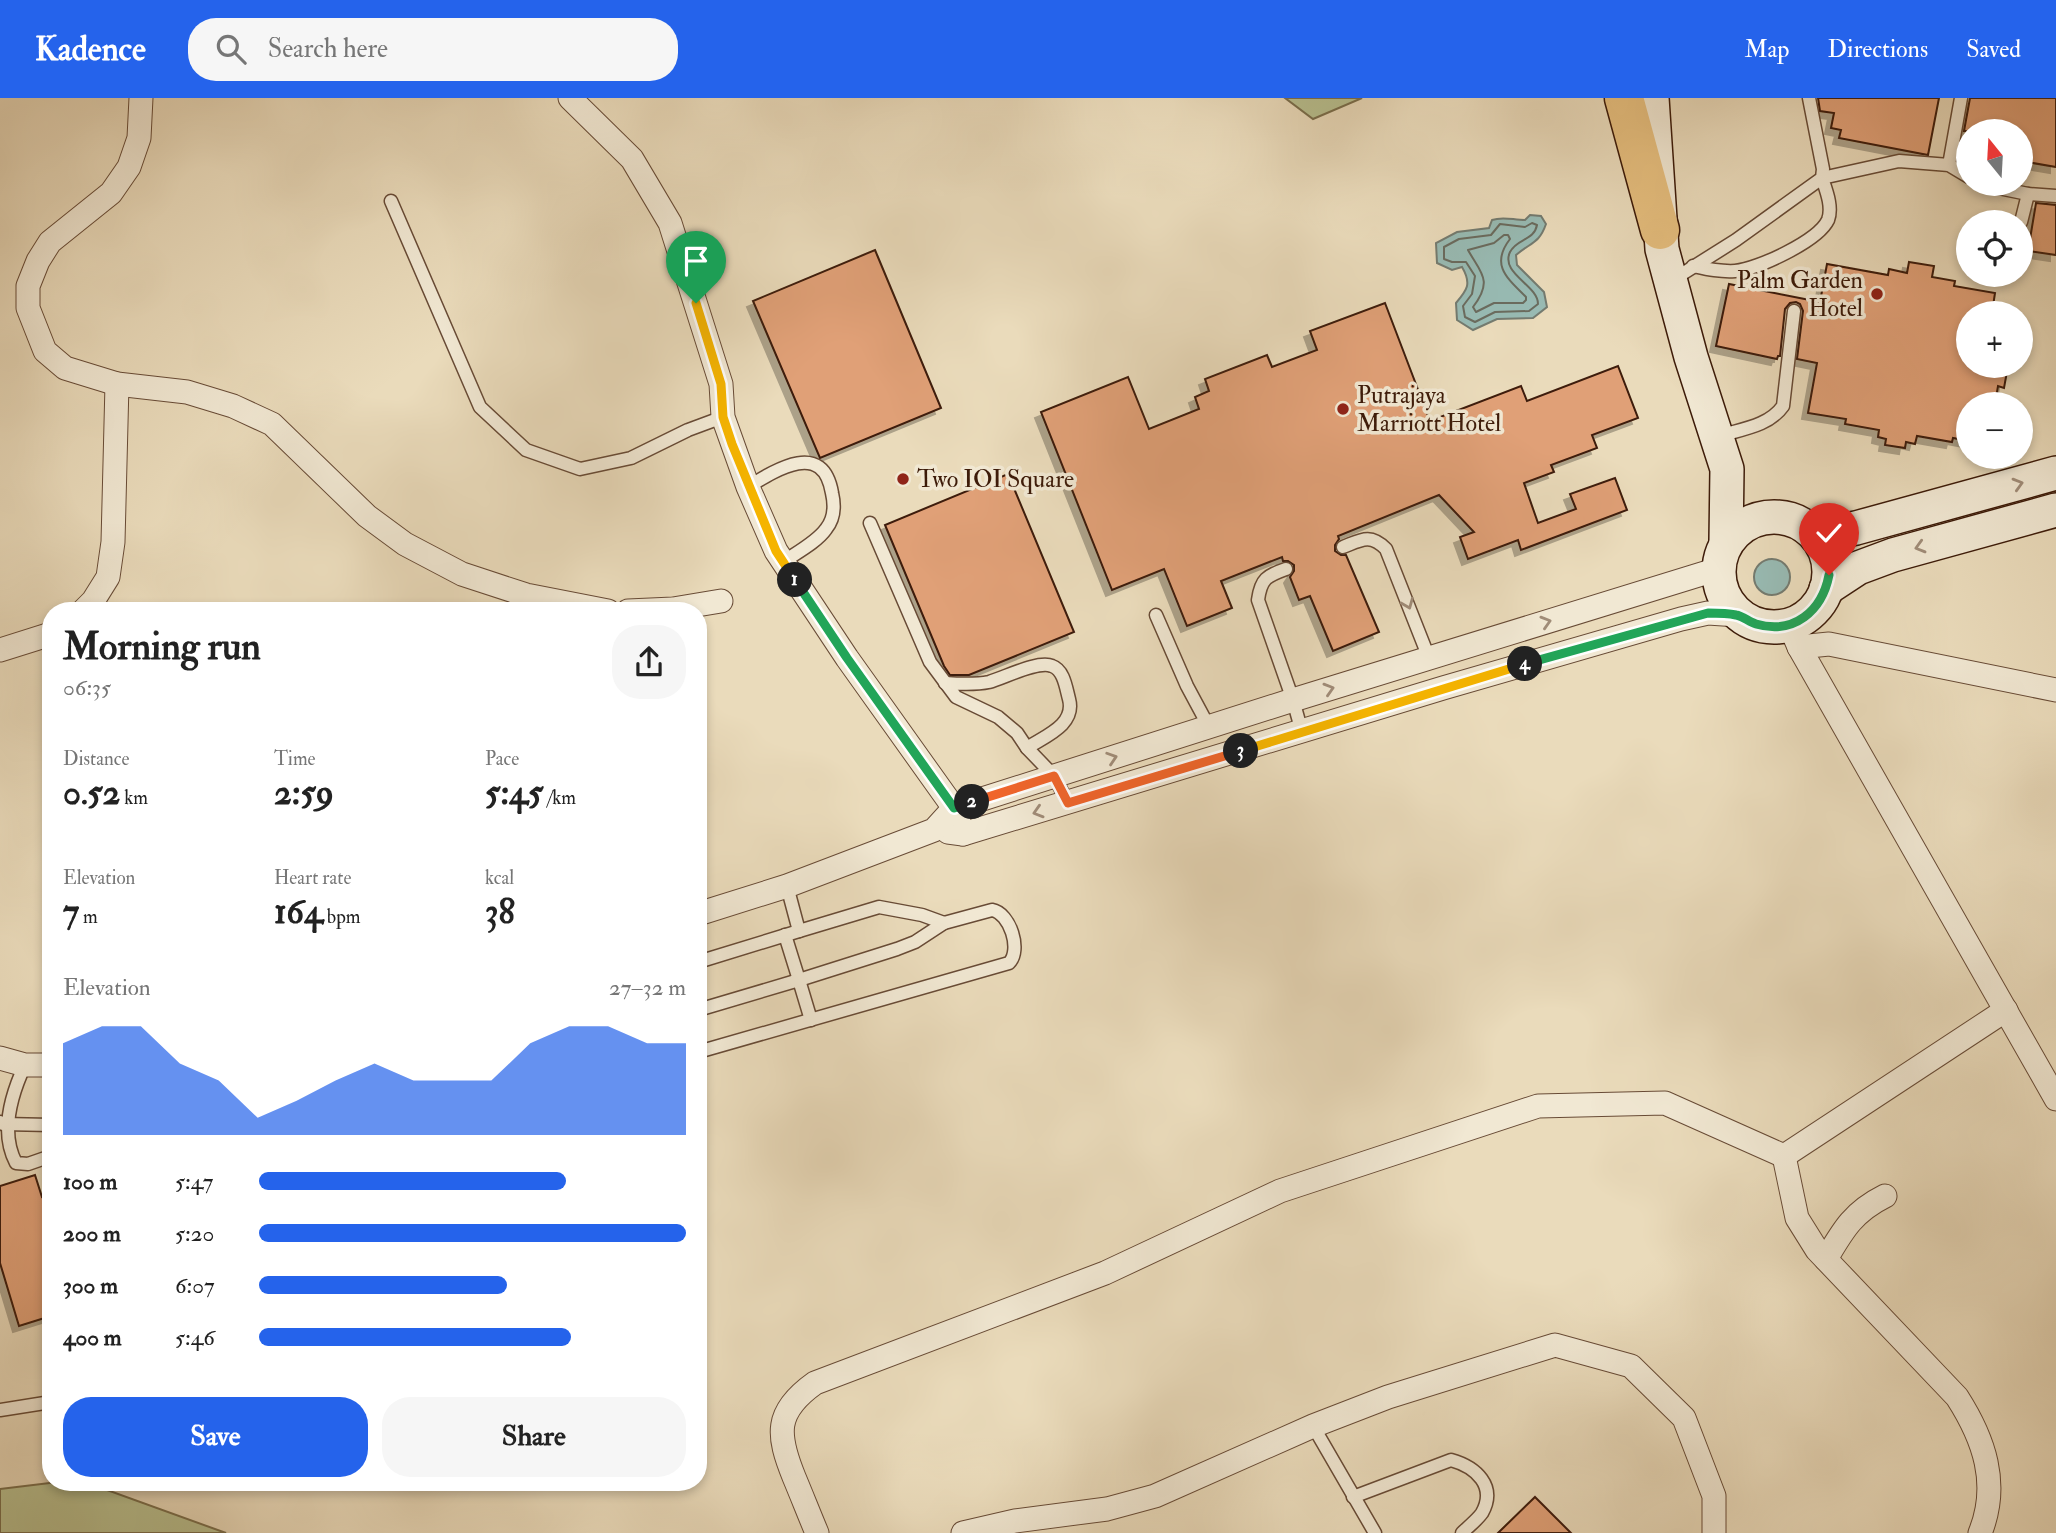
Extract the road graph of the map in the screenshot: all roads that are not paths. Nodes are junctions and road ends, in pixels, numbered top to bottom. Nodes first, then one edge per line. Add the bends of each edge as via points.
1 (141, 98) edge
2 (570, 98) edge
3 (1623, 98) edge
4 (1652, 98) edge
5 (1809, 98) edge
6 (1961, 98) edge
7 (1949, 166) junction
8 (1956, 170) edge
9 (1822, 178) junction
10 (2034, 194) edge
11 (2056, 195) edge
12 (391, 201) dead end
13 (1660, 230) junction
14 (1682, 273) junction
15 (1794, 311) dead end
16 (117, 384) junction
17 (723, 417) junction
18 (1716, 437) junction
19 (1727, 469) junction
20 (2056, 473) edge
21 (748, 487) junction
22 (2056, 510) edge
23 (1783, 517) junction
24 (870, 523) dead end
25 (1816, 536) junction
26 (1343, 547) dead end
27 (1722, 556) junction
28 (783, 562) junction
29 (1286, 569) dead end
30 (1826, 589) junction
31 (721, 601) dead end
32 (92, 602) edge
33 (562, 602) edge
34 (707, 603) edge
35 (1156, 615) dead end
36 (1738, 615) junction
37 (1794, 636) junction
38 (42, 637) edge
39 (0, 650) edge
40 (1429, 658) junction
41 (945, 682) junction
42 (2056, 690) edge
43 (1293, 700) junction
44 (1209, 727) junction
45 (1302, 732) junction
46 (1027, 748) junction
47 (1054, 776) junction
48 (1068, 803) junction
49 (954, 808) junction
50 (934, 830) junction
51 (963, 834) junction
52 (787, 886) junction
53 (707, 911) edge
54 (944, 923) junction
55 (799, 931) junction
56 (785, 935) junction
57 (707, 959) edge
58 (799, 980) junction
59 (707, 1007) edge
60 (2006, 1010) junction
61 (811, 1020) junction
62 (707, 1049) edge
63 (0, 1058) edge
64 (25, 1065) junction
65 (42, 1065) edge
66 (2056, 1099) edge
67 (1, 1123) edge
68 (42, 1125) edge
69 (1784, 1156) junction
70 (42, 1159) edge
71 (1885, 1196) dead end
72 (1826, 1259) junction
73 (42, 1403) edge
74 (0, 1410) edge
75 (1313, 1426) junction
76 (1353, 1497) junction
77 (817, 1533) edge
78 (963, 1533) edge
79 (1375, 1533) edge
80 (1462, 1533) edge
81 (1714, 1533) edge
82 (1980, 1533) edge

1 - 16 street via 139,138 129,167 111,193 50,242 28,286 28,308 45,351 65,368
2 - 17 street via 632,159 670,223 721,384
3 - 13 highway
4 - 13 street
5 - 9 lane
6 - 7 lane
7 - 8 lane
7 - 9 lane via 1899,161
9 - 14 lane
9 - 14 lane via 1830,205 1819,232 1794,248 1738,271
10 - 11 lane
12 - 17 lane via 481,407 526,450 580,468 631,458
13 - 14 street
14 - 18 street via 1691,357
15 - 18 lane via 1783,406 1763,423
16 - 32 street via 113,542 108,577
16 - 33 street via 187,392 272,424 367,516 405,544 462,574
17 - 21 street
18 - 19 street
19 - 23 street
19 - 27 street
25 -> 20 street
21 - 28 street
21 - 28 lane via 788,464 807,462 820,466 830,479 834,515 826,531
22 -> 30 street via 1893,555 1857,568
23 - 25 street
23 - 27 street via 1762,517 1743,525
24 - 41 lane via 930,662
25 - 30 street via 1828,561
26 -> 40 lane via 1364,539 1377,540 1386,549
27 - 36 street via 1723,594
40 -> 27 street
28 - 49 street
29 - 43 lane via 1260,585 1258,600
30 - 37 street
31 - 34 street
35 - 44 lane
36 - 37 street
36 - 45 street via 1708,613 1681,619
37 - 42 street
37 - 60 street
38 - 39 street
43 -> 40 street
41 - 46 lane via 956,697 998,717
41 - 46 lane via 987,682 1041,665 1053,666 1062,674 1072,708 1067,720
43 - 44 street
43 - 45 lane
47 -> 44 street
45 - 48 street
46 - 47 lane
47 - 48 lane
47 - 49 street
48 -> 51 street
49 - 50 street
49 - 51 street
50 - 51 street
50 - 52 street
52 - 53 street
52 - 55 lane
54 - 55 lane via 879,907
54 - 58 lane via 915,942
54 - 61 lane via 1000,911 1006,917 1015,957 1009,963
55 - 56 lane
56 - 57 lane
56 - 58 lane
58 - 59 lane
58 - 61 lane
60 - 66 street
60 - 69 street
61 - 62 lane
63 - 64 street
64 - 65 street
64 - 67 lane
67 - 68 lane
67 - 70 lane via 7,1152 16,1163
69 - 72 street via 1797,1218
69 - 77 street via 1665,1103 1538,1106 1280,1191 1105,1273 815,1383 799,1394 781,1429 783,1449
71 - 72 street via 1853,1217
72 - 82 street via 1957,1397 1974,1424 1990,1490
73 - 74 lane
75 - 76 lane
75 - 78 street via 1155,1496 1107,1509
75 - 81 street via 1388,1397 1555,1345 1631,1366 1684,1418 1714,1496
76 - 79 lane
76 - 80 lane via 1451,1460 1464,1464 1478,1472 1487,1486 1487,1498 1481,1514

